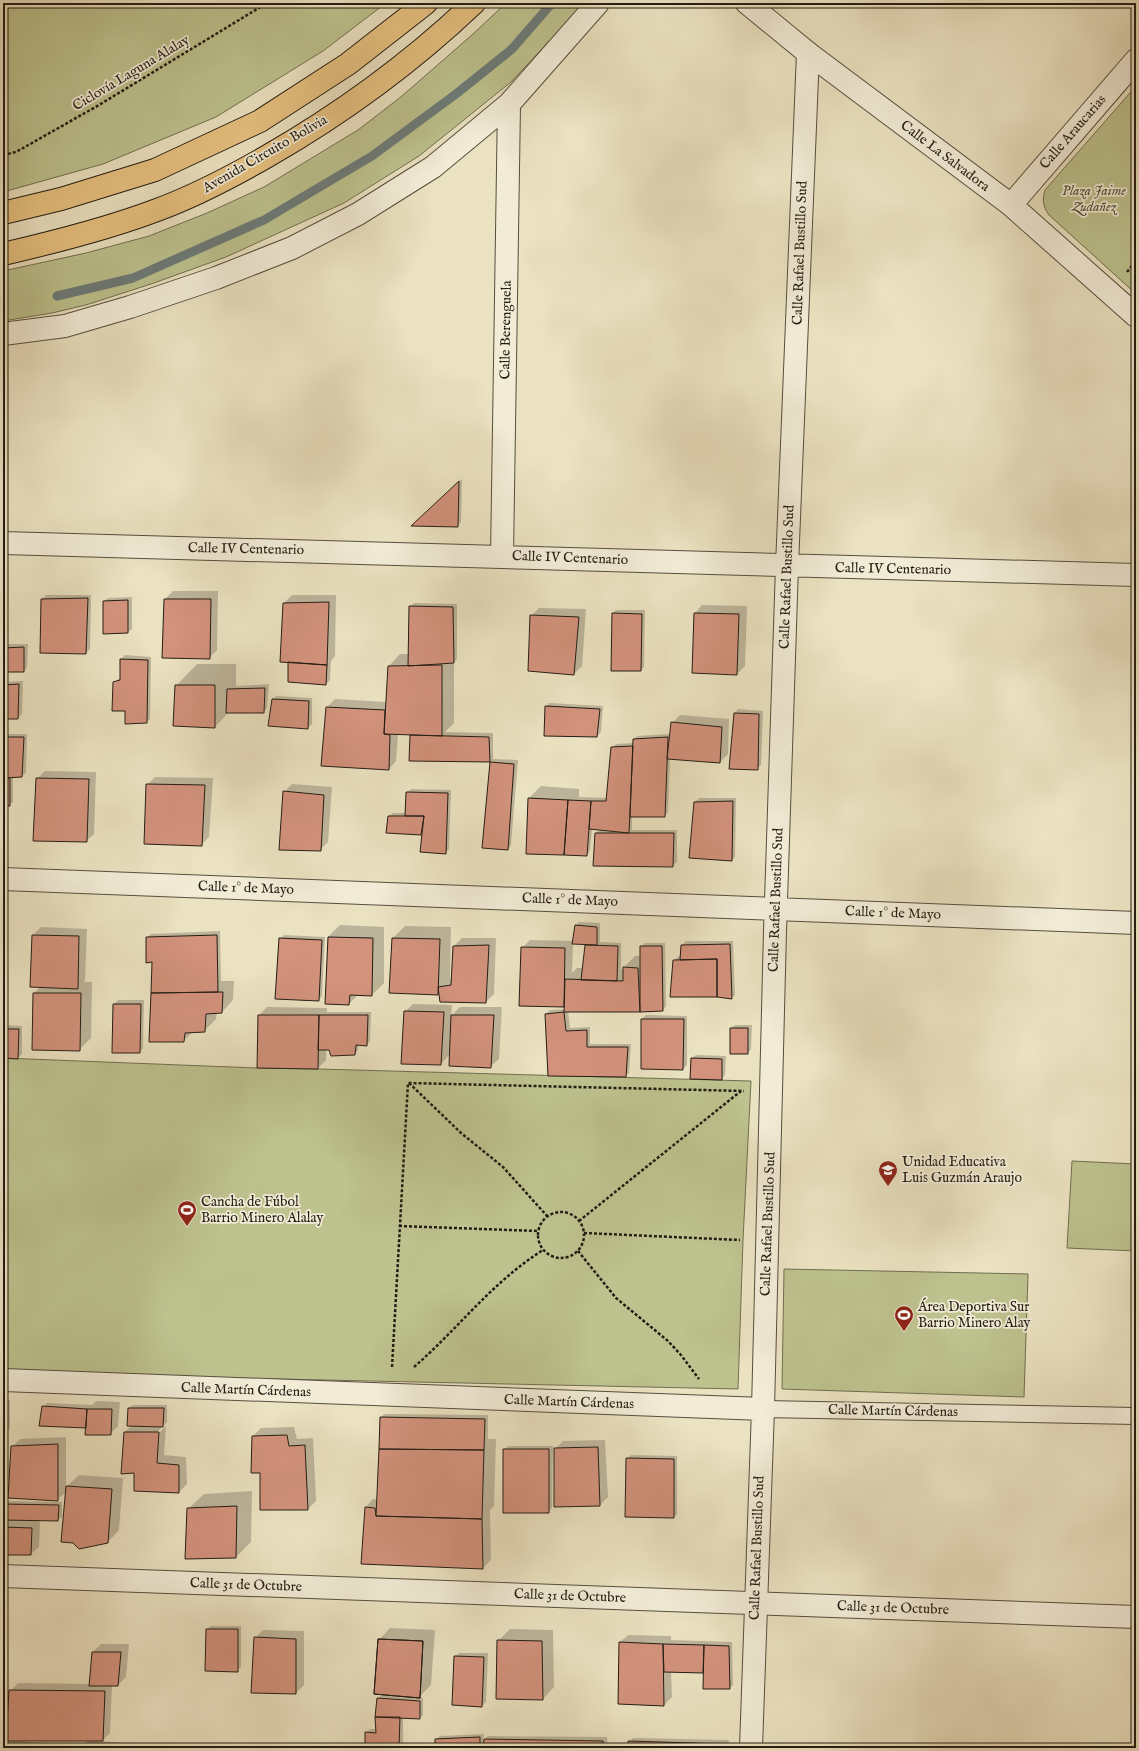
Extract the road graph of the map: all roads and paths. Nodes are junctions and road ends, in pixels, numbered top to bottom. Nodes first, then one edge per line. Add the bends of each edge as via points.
1 (267, 3) edge
2 (426, 3) edge
3 (474, 3) edge
4 (598, 3) edge
5 (747, 3) edge
6 (808, 53) junction
7 (1136, 60) edge
8 (509, 104) junction
9 (3, 155) edge
10 (1011, 205) junction
11 (3, 213) edge
12 (3, 254) edge
13 (1136, 262) edge
14 (1123, 277) dead end
15 (1136, 316) edge
16 (3, 334) edge
17 (3, 543) edge
18 (502, 556) junction
19 (787, 566) junction
20 (1136, 575) edge
21 (3, 879) edge
22 (776, 908) junction
23 (1136, 923) edge
24 (408, 1083) junction
25 (741, 1090) junction
26 (771, 1091) junction
27 (548, 1217) junction
28 (579, 1220) junction
29 (399, 1226) junction
30 (538, 1231) junction
31 (584, 1233) junction
32 (767, 1242) junction
33 (543, 1250) junction
34 (578, 1251) junction
35 (3, 1380) edge
36 (702, 1383) dead end
37 (391, 1388) junction
38 (763, 1409) junction
39 (1136, 1416) edge
40 (3, 1576) edge
41 (755, 1603) junction
42 (1136, 1617) edge
43 (751, 1748) edge

1 - 9 path, Ciclovía Laguna Alalay via 16,152
2 - 11 main road via 348,64 260,121 155,170 61,200
3 - 12 main road, Avenida Circuito Bolivia via 440,35 367,94 294,141 222,182 157,210 68,239
4 - 8 street
5 - 6 street, Calle La Salvadora
6 - 10 street, Calle La Salvadora
6 - 19 street, Calle Rafael Bustillo Sud
7 - 10 street, Calle Araucarias
8 - 16 street via 433,167 358,214 292,248 216,278 130,307 65,326
8 - 18 street, Calle Berenguela
10 - 15 street, Calle La Salvadora
13 - 14 path
17 - 18 street, Calle IV Centenario
18 - 19 street, Calle IV Centenario
19 - 20 street, Calle IV Centenario
19 - 22 street, Calle Rafael Bustillo Sud
21 - 22 street, Calle 1° de Mayo
22 - 23 street, Calle 1° de Mayo
22 - 26 street, Calle Rafael Bustillo Sud
24 - 25 path
24 - 27 path via 461,1133 503,1167
24 - 29 path
25 - 26 path
25 - 28 path
26 - 32 street, Calle Rafael Bustillo Sud
27 - 28 path via 561,1212
27 - 30 path via 543,1220
28 - 31 path
29 - 30 path
29 - 37 path
30 - 33 path
31 - 32 path
31 - 34 path via 582,1246
32 - 38 street, Calle Rafael Bustillo Sud
33 - 34 path via 553,1257 560,1258 573,1256
33 - 37 path via 520,1264 502,1280 434,1350
34 - 36 path via 616,1298 677,1350
35 - 37 street, Calle Martín Cárdenas
37 - 38 street, Calle Martín Cárdenas
38 - 39 lane, Calle Martín Cárdenas
38 - 41 street, Calle Rafael Bustillo Sud
40 - 41 street, Calle 31 de Octubre
41 - 42 street, Calle 31 de Octubre
41 - 43 street, Calle Rafael Bustillo Sud

